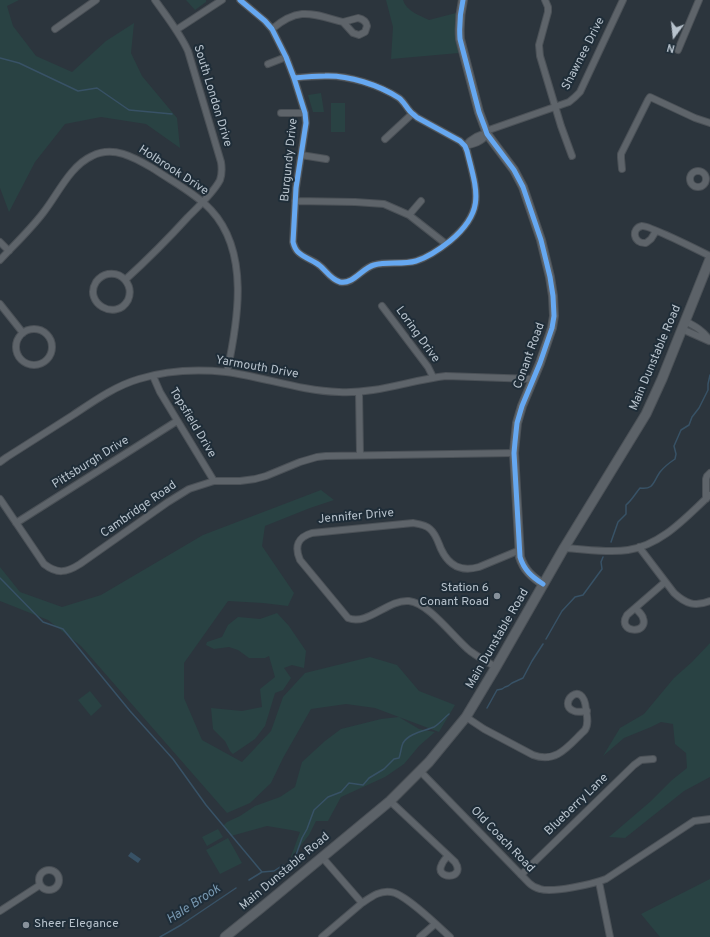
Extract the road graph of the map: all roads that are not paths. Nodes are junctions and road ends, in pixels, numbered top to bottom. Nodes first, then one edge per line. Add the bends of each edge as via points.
1 (96, 0) edge
2 (155, 0) edge
3 (222, 0) edge
4 (240, 0) edge
5 (463, 0) edge
6 (545, 0) edge
7 (623, 0) edge
8 (699, 0) edge
9 (343, 22) dead end
10 (55, 29) dead end
11 (272, 29) junction
12 (176, 30) junction
13 (678, 50) dead end
14 (286, 57) junction
15 (268, 64) dead end
16 (294, 78) junction
17 (555, 107) junction
18 (281, 113) dead end
19 (305, 113) junction
20 (412, 114) junction
21 (710, 123) edge
22 (487, 132) junction
23 (385, 139) dead end
24 (465, 146) junction
25 (301, 155) junction
26 (572, 156) dead end
27 (326, 159) dead end
28 (622, 169) dead end
29 (704, 185) dead end
30 (709, 190) edge
31 (295, 200) junction
32 (421, 201) dead end
33 (203, 202) junction
34 (409, 216) junction
35 (656, 231) dead end
36 (0, 242) edge
37 (446, 244) junction
38 (9, 251) junction
39 (710, 256) edge
40 (710, 259) edge
41 (0, 260) edge
42 (125, 280) junction
43 (0, 304) edge
44 (382, 306) dead end
45 (683, 325) junction
46 (23, 333) junction
47 (710, 341) edge
48 (227, 372) junction
49 (153, 376) junction
50 (433, 377) junction
51 (533, 379) junction
52 (359, 392) junction
53 (177, 421) junction
54 (514, 453) junction
55 (360, 455) junction
56 (0, 462) edge
57 (710, 473) edge
58 (214, 481) junction
59 (708, 497) edge
60 (0, 499) edge
61 (16, 523) junction
62 (564, 548) junction
63 (639, 548) junction
64 (520, 550) junction
65 (666, 582) junction
66 (543, 584) junction
67 (710, 601) edge
68 (635, 608) dead end
69 (496, 667) junction
70 (586, 711) dead end
71 (466, 717) junction
72 (653, 759) dead end
73 (420, 771) junction
74 (390, 801) junction
75 (710, 819) edge
76 (448, 856) dead end
77 (322, 858) junction
78 (521, 875) junction
79 (599, 882) junction
80 (40, 885) dead end
81 (362, 903) junction
82 (0, 911) edge
83 (435, 924) junction
84 (224, 937) edge
85 (322, 937) edge
86 (420, 937) edge
87 (450, 937) edge
88 (610, 937) edge

1 - 10 street
2 - 12 street, South London Drive
3 - 12 street
4 - 11 street, Burgundy Drive
5 - 22 street, Conant Road via 460,39 479,112
6 - 17 street via 548,12 539,50
7 - 17 street, Shawnee Drive via 580,92 569,102
8 - 13 street
9 - 11 street via 302,13 284,20
11 - 14 street, Burgundy Drive
12 - 33 street, South London Drive via 190,57 221,162 219,180
14 - 15 street
14 - 16 street, Burgundy Drive
16 - 19 street, Burgundy Drive
16 - 20 street via 326,76 359,81 400,99
17 - 22 street, Shawnee Drive
17 - 26 street
18 - 19 street
19 - 25 street, Burgundy Drive
20 - 23 street
20 - 24 street
21 - 28 street via 650,97 621,154
22 - 24 street via 470,140
22 - 51 street, Conant Road via 523,186 550,277 554,322
24 - 37 street, Burgundy Drive via 474,180 476,204 468,222
25 - 27 street
25 - 31 street, Burgundy Drive
29 - 30 street
31 - 34 street via 377,203
31 - 37 street, Burgundy Drive via 294,247 339,282 348,282 374,265 421,259
32 - 34 street
33 - 38 street, Holbrook Drive via 130,156 118,152 94,155 76,167 39,218
33 - 42 street, South London Drive
33 - 48 street, Holbrook Drive via 225,229 237,276 238,301
34 - 37 street
35 - 39 street
36 - 38 street
38 - 41 street, Holbrook Drive
40 - 45 main road, Main Dunstable Road
42 - 42 street via 130,295 124,305 109,310 98,304 93,290 100,278 113,274
43 - 46 street
44 - 50 street, Loring Drive
45 - 47 street
45 - 62 main road, Main Dunstable Road via 646,414
46 - 46 street via 37,329 49,337 52,351 46,361 32,364 20,357 16,346
48 - 49 street, Yarmouth Drive via 194,370
48 - 52 street, Yarmouth Drive via 307,389
49 - 53 street, Topsfield Drive
49 - 56 street, Yarmouth Drive via 116,388
50 - 51 street, Yarmouth Drive
50 - 52 street, Yarmouth Drive via 390,388
51 - 54 street, Conant Road via 517,424
52 - 55 street
53 - 58 street, Topsfield Drive
53 - 61 street, Pittsburgh Drive
54 - 55 street, Cambridge Road
54 - 64 street, Conant Road
55 - 58 street, Cambridge Road via 317,457 255,479
57 - 59 street via 706,479
58 - 61 street, Cambridge Road via 180,494 85,561 68,570 55,571 44,564
59 - 63 street via 675,528
60 - 61 street
62 - 63 street via 618,551
62 - 66 main road, Main Dunstable Road
63 - 65 street
64 - 66 street, Conant Road via 525,569
64 - 69 street, Jennifer Drive via 479,567 460,568 444,555 430,529 413,523 312,532 302,537 297,546 300,560 348,618 363,619 397,602 414,602 426,609 470,651
65 - 67 street via 684,601 691,604
65 - 68 street
66 - 69 main road, Main Dunstable Road
69 - 71 main road, Main Dunstable Road
70 - 71 street via 588,723 585,730 563,751 549,757 533,755 484,730
71 - 73 main road, Main Dunstable Road
72 - 78 street, Blueberry Lane via 641,760 634,764
73 - 74 main road, Main Dunstable Road
73 - 78 street, Old Coach Road
74 - 76 street
74 - 77 main road, Main Dunstable Road
75 - 79 street, Old Coach Road via 694,821
77 - 81 street
77 - 84 main road, Main Dunstable Road
78 - 79 street, Old Coach Road via 534,887 545,890
79 - 88 street
80 - 82 street
81 - 83 street via 375,894 394,892
81 - 85 street
83 - 86 street
83 - 87 street

